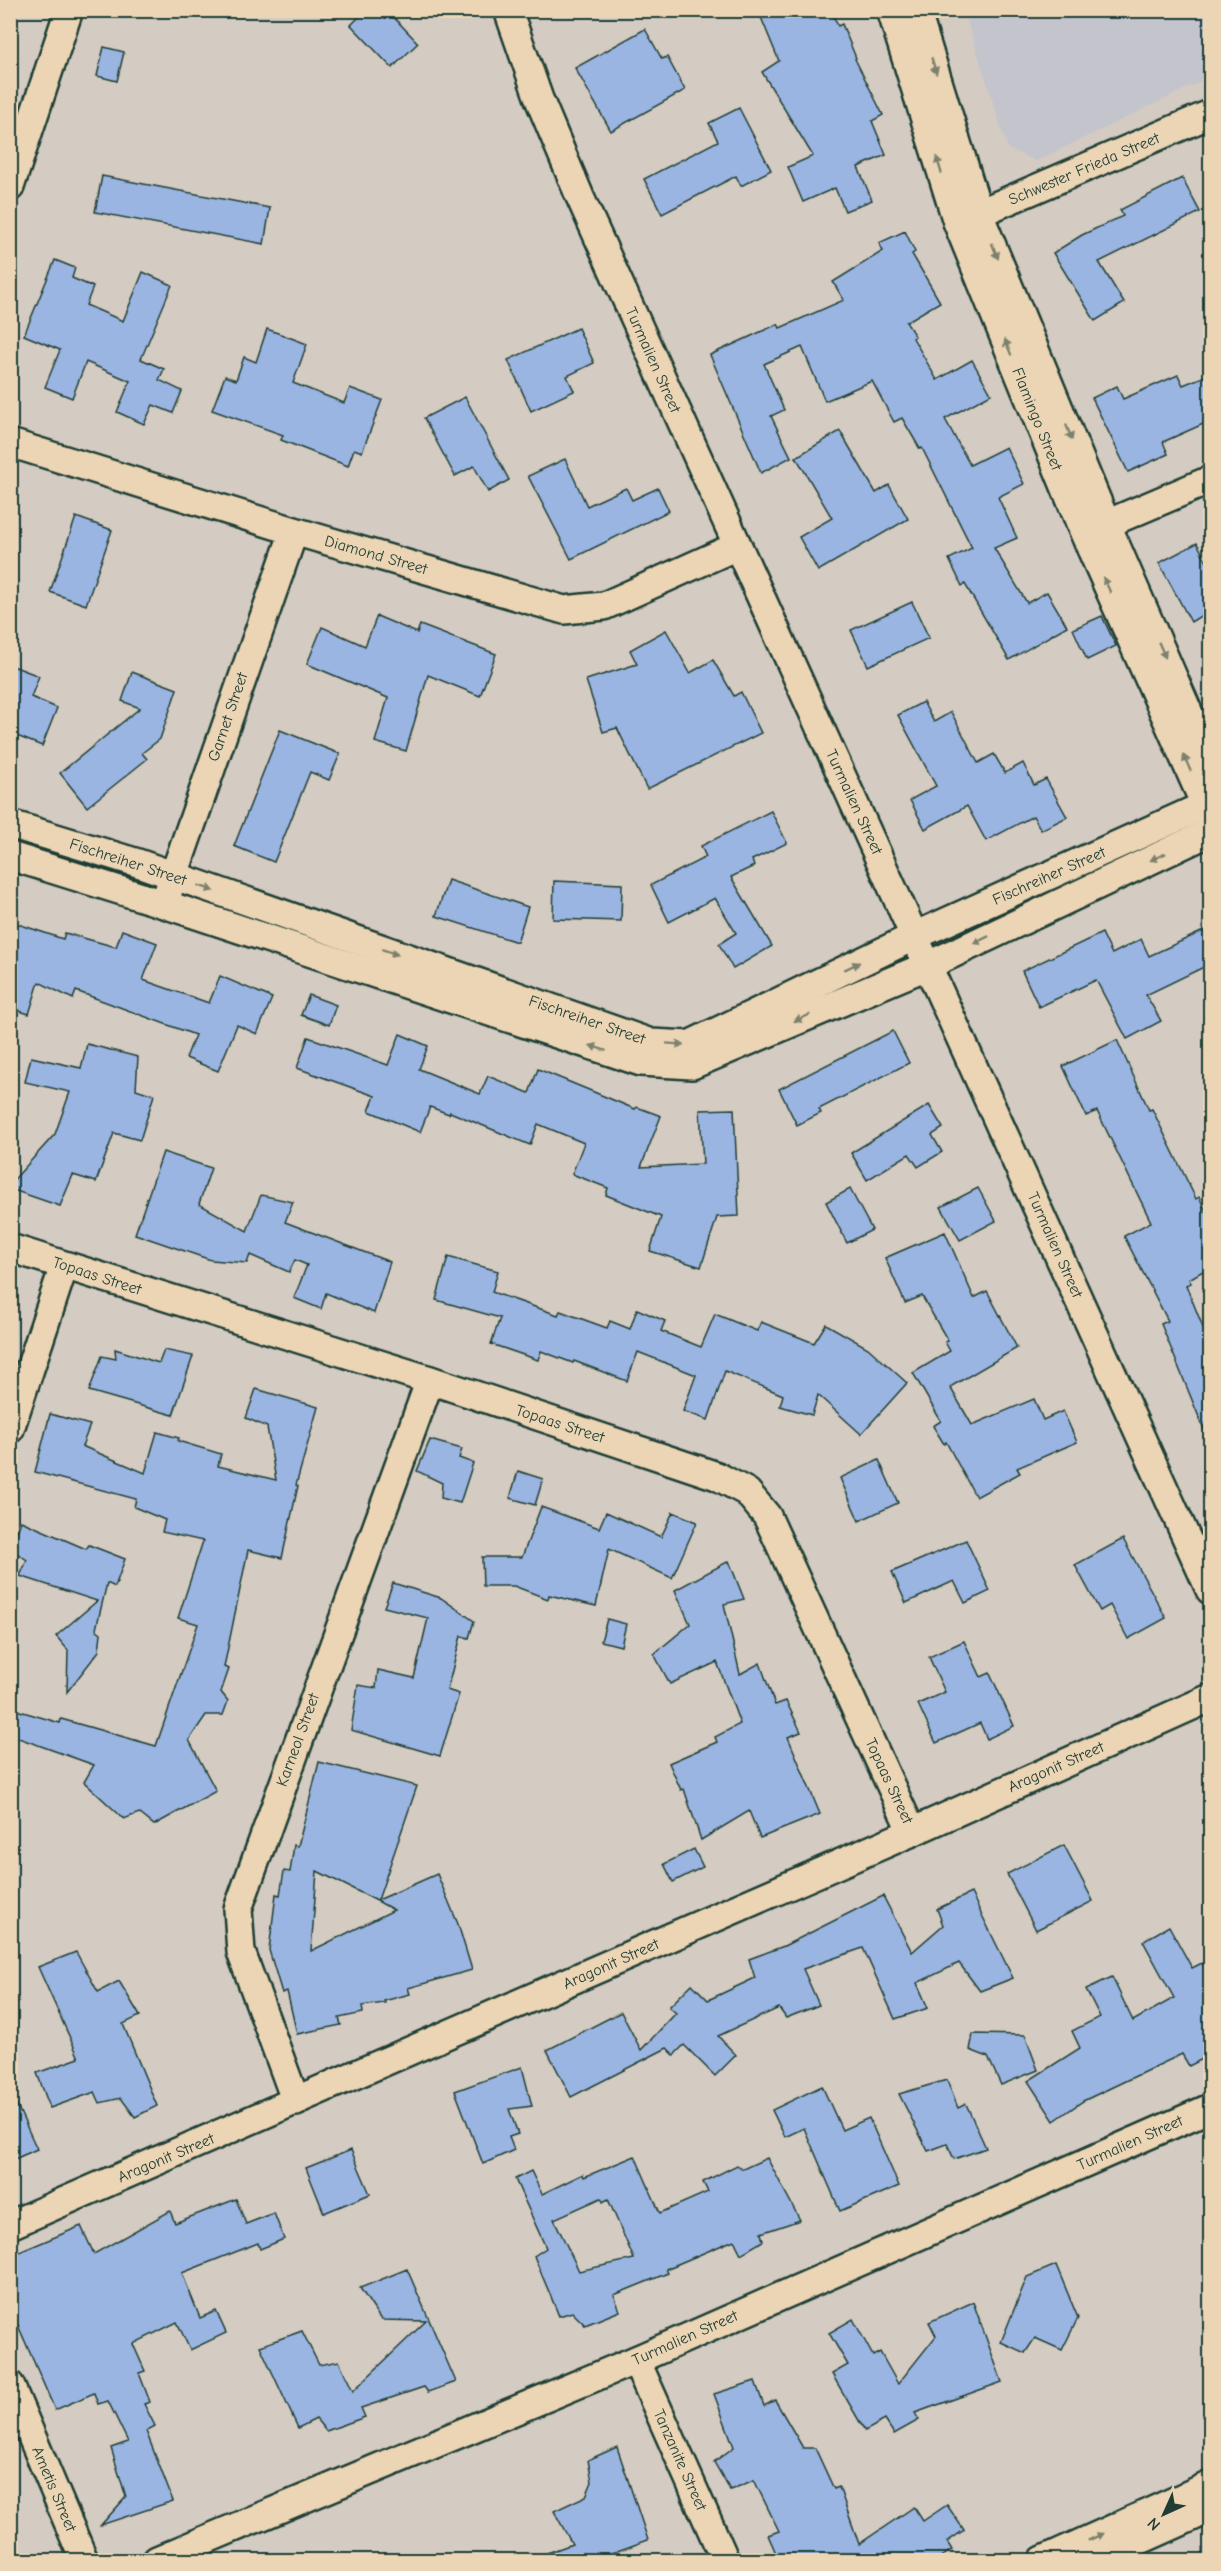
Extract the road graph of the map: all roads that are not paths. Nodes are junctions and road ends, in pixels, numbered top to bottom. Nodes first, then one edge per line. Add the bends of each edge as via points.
1 (69, 10) edge
2 (508, 10) edge
3 (891, 10) edge
4 (916, 10) edge
5 (1210, 114) edge
6 (10, 187) edge
7 (968, 218) junction
8 (10, 443) edge
9 (1210, 480) edge
10 (1096, 529) junction
11 (294, 531) junction
12 (737, 546) junction
13 (1210, 762) edge
14 (1209, 808) edge
15 (10, 824) edge
16 (1210, 832) edge
17 (10, 856) edge
18 (172, 876) junction
19 (164, 904) junction
20 (915, 936) junction
21 (929, 965) junction
22 (10, 1248) edge
23 (64, 1266) junction
24 (430, 1380) junction
25 (10, 1430) edge
26 (1210, 1590) edge
27 (1210, 1698) edge
28 (912, 1832) junction
29 (296, 2102) junction
30 (1210, 2108) edge
31 (10, 2225) edge
32 (636, 2360) junction
33 (10, 2385) edge
34 (1210, 2485) edge
35 (1210, 2509) edge
36 (84, 2560) edge
37 (157, 2560) edge
38 (725, 2560) edge
39 (1043, 2560) edge
40 (1096, 2560) edge

1 - 6 street
2 - 12 street, Turmalien Street via 575,187
7 -> 3 street, Flamingo Street
4 -> 7 street, Flamingo Street
5 - 7 street, Schwester Frieda Street
7 - 10 street, Flamingo Street
8 - 11 street, Diamond Street
9 - 10 street
10 -> 13 street, Flamingo Street
14 -> 10 street, Flamingo Street
11 - 12 street, Diamond Street via 564,610 604,606
11 - 18 street, Garnet Street
12 - 20 street, Turmalien Street
14 - 20 street, Fischreiher Street
15 - 18 street, Fischreiher Street
16 -> 21 street, Fischreiher Street
17 - 19 street, Fischreiher Street
18 - 19 street, Garnet Street
18 -> 20 street, Fischreiher Street via 651,1043 688,1045
21 -> 19 street, Fischreiher Street via 692,1065 641,1062
20 - 21 street, Turmalien Street
21 - 26 street, Turmalien Street
22 - 23 street, Topaas Street
23 - 24 street, Topaas Street
23 - 25 street
24 - 28 street, Topaas Street via 717,1476 747,1492 767,1516
24 - 29 street, Karneol Street via 238,1909 242,1952
27 - 28 street, Aragonit Street
28 - 29 street, Aragonit Street
29 - 31 street, Aragonit Street
30 - 32 street, Turmalien Street
32 - 37 street, Turmalien Street
32 - 38 street, Tanzanite Street
33 - 36 street, Ametis Street
39 -> 34 street
35 - 40 street

